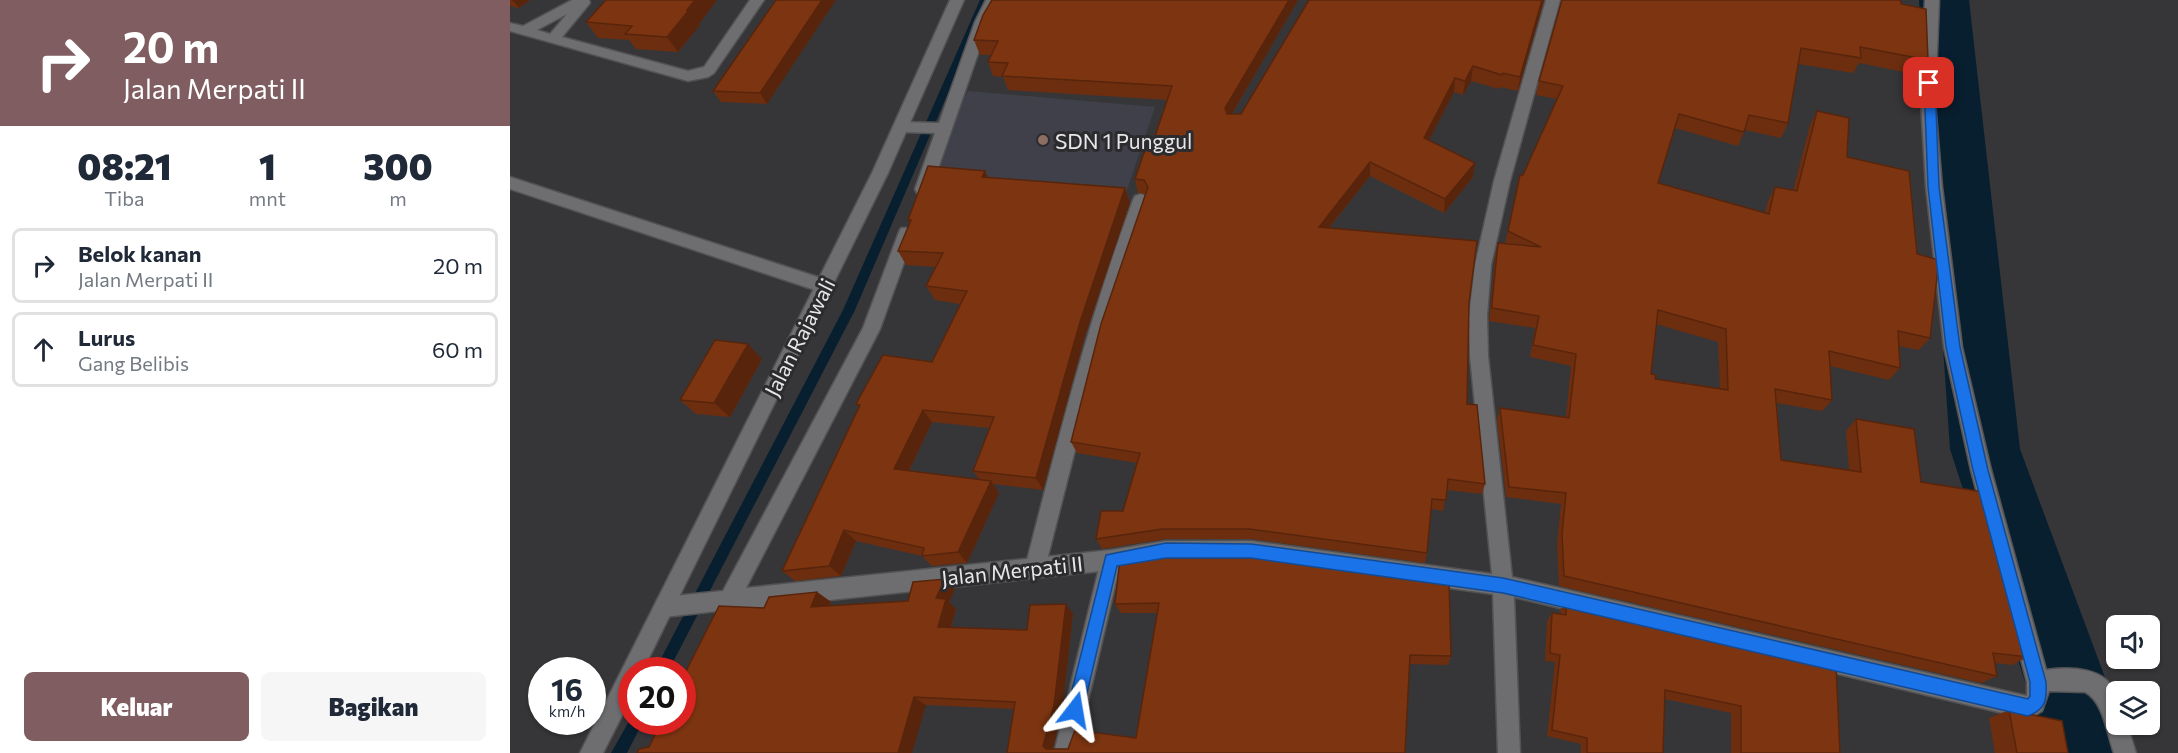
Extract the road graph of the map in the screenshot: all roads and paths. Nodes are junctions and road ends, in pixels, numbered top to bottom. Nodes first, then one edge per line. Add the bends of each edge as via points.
1 (584, 0) edge
2 (757, 0) edge
3 (957, 0) edge
4 (993, 0) edge
5 (1553, 0) edge
6 (1932, 0) edge
7 (510, 27) edge
8 (525, 31) junction
9 (553, 39) junction
10 (906, 127) junction
11 (941, 128) junction
12 (510, 183) edge
13 (1141, 200) edge
14 (824, 286) junction
15 (1111, 560) junction
16 (1035, 568) junction
17 (1503, 585) junction
18 (674, 607) junction
19 (723, 607) junction
20 (641, 657) edge
21 (2043, 681) junction
22 (618, 699) edge
23 (591, 753) edge
24 (1065, 753) edge
25 (1509, 753) edge
26 (2125, 753) edge

1 - 8 street
1 - 9 street
2 - 9 street via 709,70 696,76
3 - 10 street, Jalan Rajawali
4 - 11 street
5 - 17 street via 1502,181 1483,265 1478,316
6 - 21 street via 1928,104 1953,347 1981,470
7 - 8 street
8 - 9 street
10 - 11 street
10 - 14 street, Jalan Rajawali
11 - 19 street via 872,329
12 - 14 street
13 - 16 street via 1122,250 1076,408
14 - 18 street, Jalan Rajawali
15 - 16 street, Jalan Merpati II
15 - 17 street, Jalan Merpati II via 1166,551 1251,551
15 - 24 street
16 - 19 street, Jalan Merpati II
17 - 21 street, Jalan Merpati II via 2028,708 2039,698
17 - 25 street
18 - 19 street, Jalan Merpati II
18 - 20 street, Jalan Rajawali
21 - 26 street via 2077,681 2098,687
22 - 23 street, Jalan Rajawali

